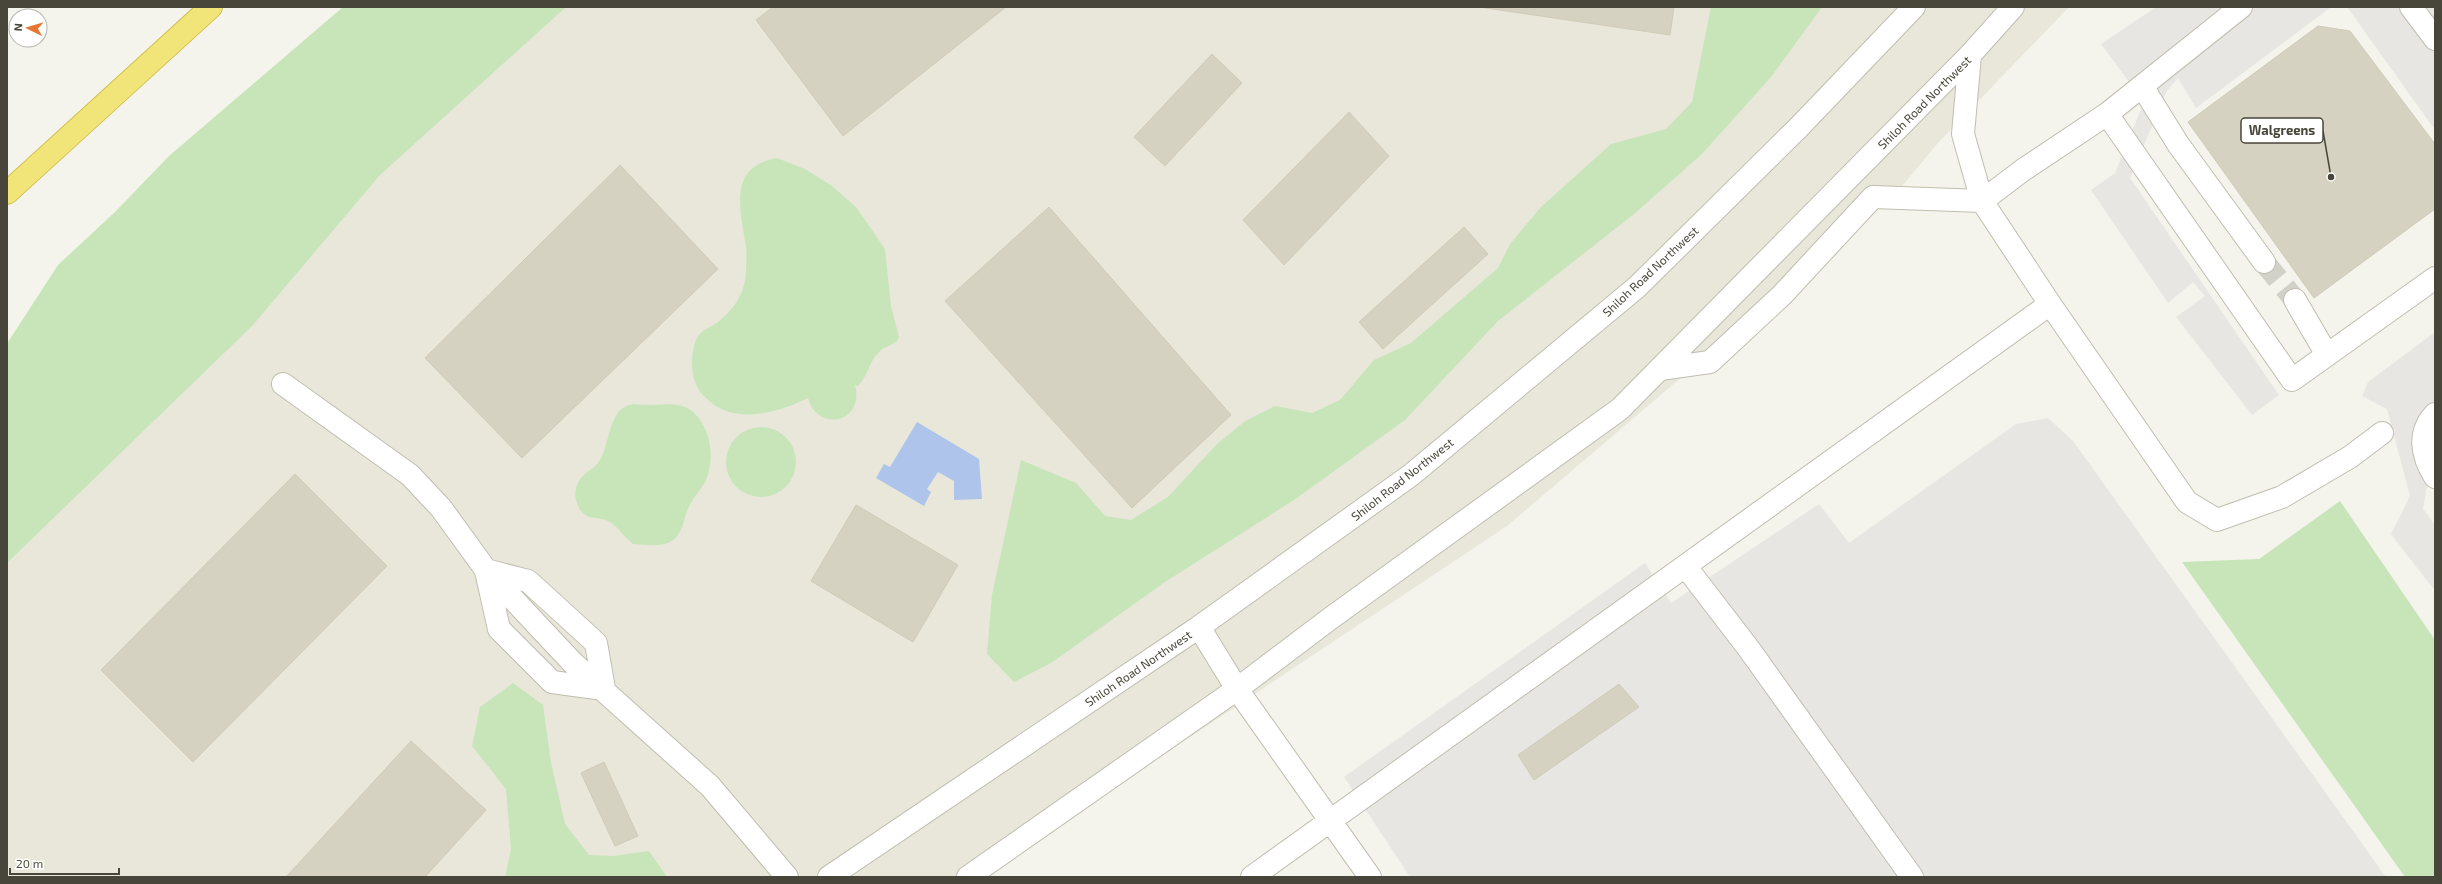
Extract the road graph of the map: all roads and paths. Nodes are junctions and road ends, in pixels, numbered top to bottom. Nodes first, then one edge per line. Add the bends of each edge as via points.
1 (212, 7) edge
2 (1914, 7) edge
3 (2013, 7) edge
4 (2241, 7) edge
5 (2411, 7) edge
6 (2435, 39) edge
7 (1970, 55) junction
8 (2142, 86) junction
9 (2107, 114) junction
10 (7, 193) edge
11 (1982, 201) junction
12 (2264, 262) tunnel mouth
13 (2435, 278) edge
14 (2295, 300) tunnel mouth
15 (2050, 304) junction
16 (2327, 355) junction
17 (1660, 369) junction
18 (283, 384) dead end
19 (2435, 414) edge
20 (2382, 433) dead end
21 (2435, 477) edge
22 (1686, 567) junction
23 (486, 570) junction
24 (1198, 627) junction
25 (604, 689) junction
26 (1237, 689) junction
27 (1329, 820) junction
28 (787, 877) edge
29 (829, 877) edge
30 (968, 877) edge
31 (1252, 877) edge
32 (1370, 877) edge
33 (1912, 877) edge

1 - 10 highway
2 - 24 street, Shiloh Road Northwest via 1799,127 1636,287 1411,474
3 - 7 street, Shiloh Road Northwest
4 - 8 street
5 - 6 street
7 - 11 street via 1963,134
7 - 17 street, Shiloh Road Northwest
8 - 9 street
8 - 12 street via 2178,144
9 - 11 street via 2023,170
9 - 16 street via 2292,380
11 - 15 street
11 - 17 street via 1873,197 1782,295 1710,362
13 - 16 street
14 - 16 street
15 - 20 street via 2187,502 2217,520 2282,497 2350,457
15 - 22 street
17 - 26 street, Shiloh Road Northwest via 1620,409
18 - 23 street via 410,475 441,508
19 - 21 street via 2426,426 2423,442 2425,457
22 - 27 street
22 - 33 street via 1749,649
23 - 25 street via 574,664
23 - 25 street via 528,581 596,643
23 - 25 street via 499,629 552,682
24 - 26 street
24 - 29 street, Shiloh Road Northwest
25 - 28 street via 710,786
26 - 27 street
26 - 30 street, Shiloh Road Northwest
27 - 31 street
27 - 32 street

